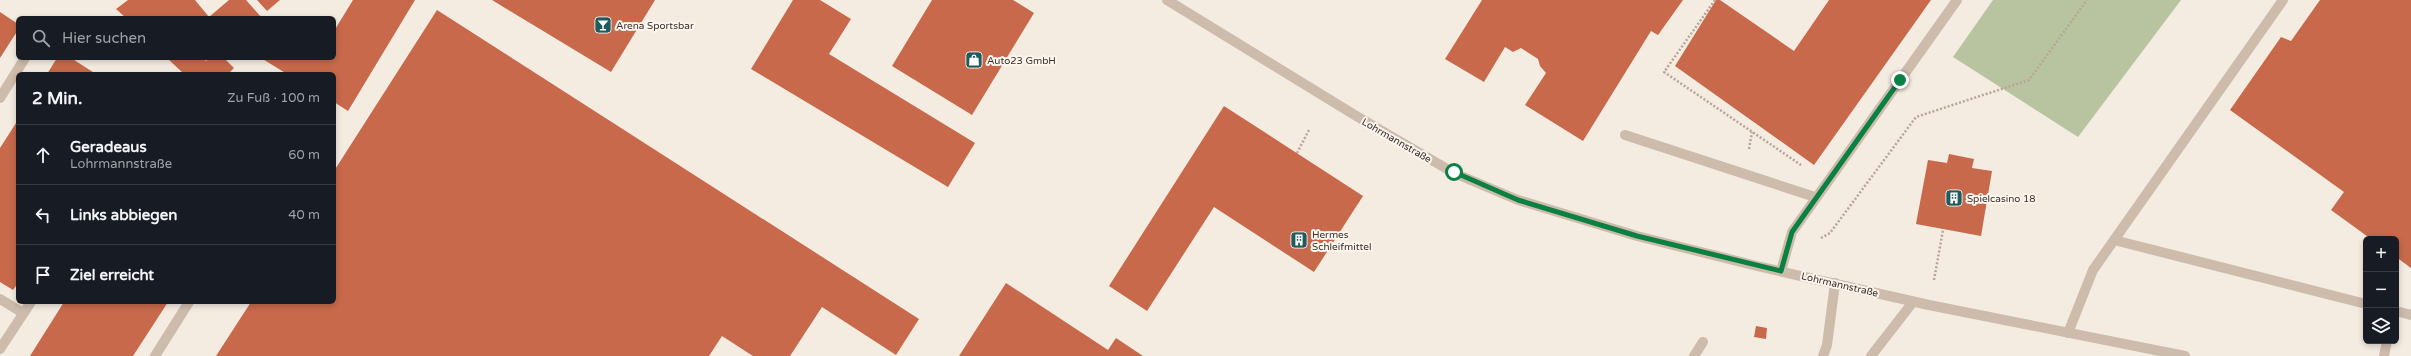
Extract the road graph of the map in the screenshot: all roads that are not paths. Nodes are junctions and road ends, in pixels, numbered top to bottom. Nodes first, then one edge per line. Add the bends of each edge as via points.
1 (1167, 0) edge
2 (1957, 0) edge
3 (2282, 0) edge
4 (24, 60) edge
5 (16, 72) edge
6 (16, 72) edge
7 (0, 98) edge
8 (1625, 135) dead end
9 (1816, 197) junction
10 (2114, 240) junction
11 (1781, 271) junction
12 (1835, 283) junction
13 (0, 299) edge
14 (1913, 302) junction
15 (2363, 303) edge
16 (30, 304) edge
17 (188, 304) edge
18 (2399, 312) edge
19 (24, 313) junction
20 (2411, 315) edge
21 (2068, 333) junction
22 (1703, 342) dead end
23 (2386, 344) edge
24 (0, 349) edge
25 (154, 356) edge
26 (1694, 356) edge
27 (1823, 356) edge
28 (1871, 356) edge
29 (2185, 356) edge
30 (2384, 356) edge

1 - 11 street, Lohrmannstraße via 1358,117 1454,172 1518,200 1637,236
2 - 9 street
3 - 10 street
4 - 6 street
5 - 7 street
8 - 9 street
9 - 11 street via 1792,232
10 - 15 street
10 - 21 street via 2093,270
11 - 12 street, Lohrmannstraße
12 - 14 street, Lohrmannstraße
12 - 27 street via 1827,346
13 - 19 street
14 - 21 street, Lohrmannstraße
14 - 28 street
16 - 19 street
17 - 25 street
18 - 20 street
19 - 24 street
21 - 29 street, Lohrmannstraße
22 - 26 street
23 - 30 street

